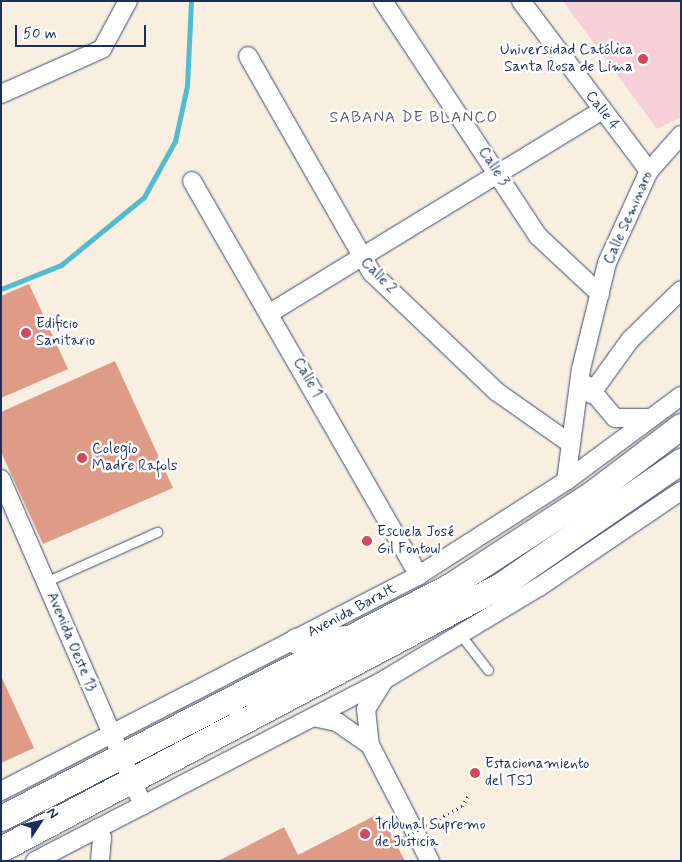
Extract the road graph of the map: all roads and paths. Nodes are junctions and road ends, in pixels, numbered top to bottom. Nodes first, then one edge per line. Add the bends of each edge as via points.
1 (128, 1) edge
2 (383, 1) edge
3 (521, 1) edge
4 (248, 56) dead end
5 (1, 94) edge
6 (601, 111) junction
7 (681, 135) edge
8 (650, 171) junction
9 (498, 175) junction
10 (192, 181) dead end
11 (359, 258) junction
12 (681, 290) edge
13 (600, 294) junction
14 (270, 313) junction
15 (581, 369) junction
16 (591, 394) junction
17 (681, 396) edge
18 (650, 418) junction
19 (681, 426) edge
20 (571, 444) junction
21 (681, 461) edge
22 (1, 479) edge
23 (566, 480) junction
24 (681, 491) edge
25 (157, 532) dead end
26 (419, 575) junction
27 (45, 582) junction
28 (459, 633) junction
29 (358, 637) junction
30 (296, 641) junction
31 (488, 670) dead end
32 (384, 680) junction
33 (313, 717) junction
34 (110, 734) junction
35 (370, 745) junction
36 (124, 769) junction
37 (1, 791) edge
38 (468, 796) dead end
39 (142, 805) junction
40 (1, 818) edge
41 (98, 828) junction
42 (395, 842) dead end
43 (1, 849) edge
44 (35, 861) edge
45 (100, 861) edge
46 (430, 861) edge

1 - 5 street via 102,49
2 - 9 street, Calle 3
3 - 6 street, Calle 4
4 - 11 street, Calle 2
6 - 8 street, Calle 4
6 - 9 street
7 - 8 street, Calle Seminaro
8 - 13 street, Calle Seminaro via 607,263
9 - 11 street
9 - 13 street, Calle 3 via 538,236
10 - 14 street, Calle 1
11 - 14 street
11 - 20 street, Calle 2 via 497,392
12 - 16 street via 630,340
13 - 15 street, Calle Seminaro
14 - 26 street, Calle 1
15 - 16 street
15 - 20 street, Calle Seminaro
16 - 18 street via 615,418
17 - 18 street, Avenida Baralt
18 - 23 street, Avenida Baralt
19 - 29 main road, Avenida Baralt via 496,559
20 - 23 street, Calle Seminaro
21 - 36 main road, Avenida Baralt via 501,585
22 - 27 street, Avenida Oeste 13
23 - 26 street, Avenida Baralt
24 - 28 street via 539,587
25 - 27 lane
26 - 30 street, Avenida Baralt
27 - 34 street, Avenida Oeste 13
28 - 31 lane
28 - 32 street
29 - 30 main road
29 - 36 main road, Avenida Baralt
30 - 34 street, Avenida Baralt
32 - 33 street
32 - 35 street via 366,710
33 - 35 street via 337,722
33 - 39 street
34 - 36 street, Avenida Oeste 13
34 - 37 street, Avenida Baralt
35 - 46 street
36 - 39 street, Avenida Oeste 13
36 - 40 main road, Avenida Baralt
36 - 43 main road, Avenida Baralt
38 - 42 path, bridge via 462,806
39 - 41 street
41 - 44 street
41 - 45 street

